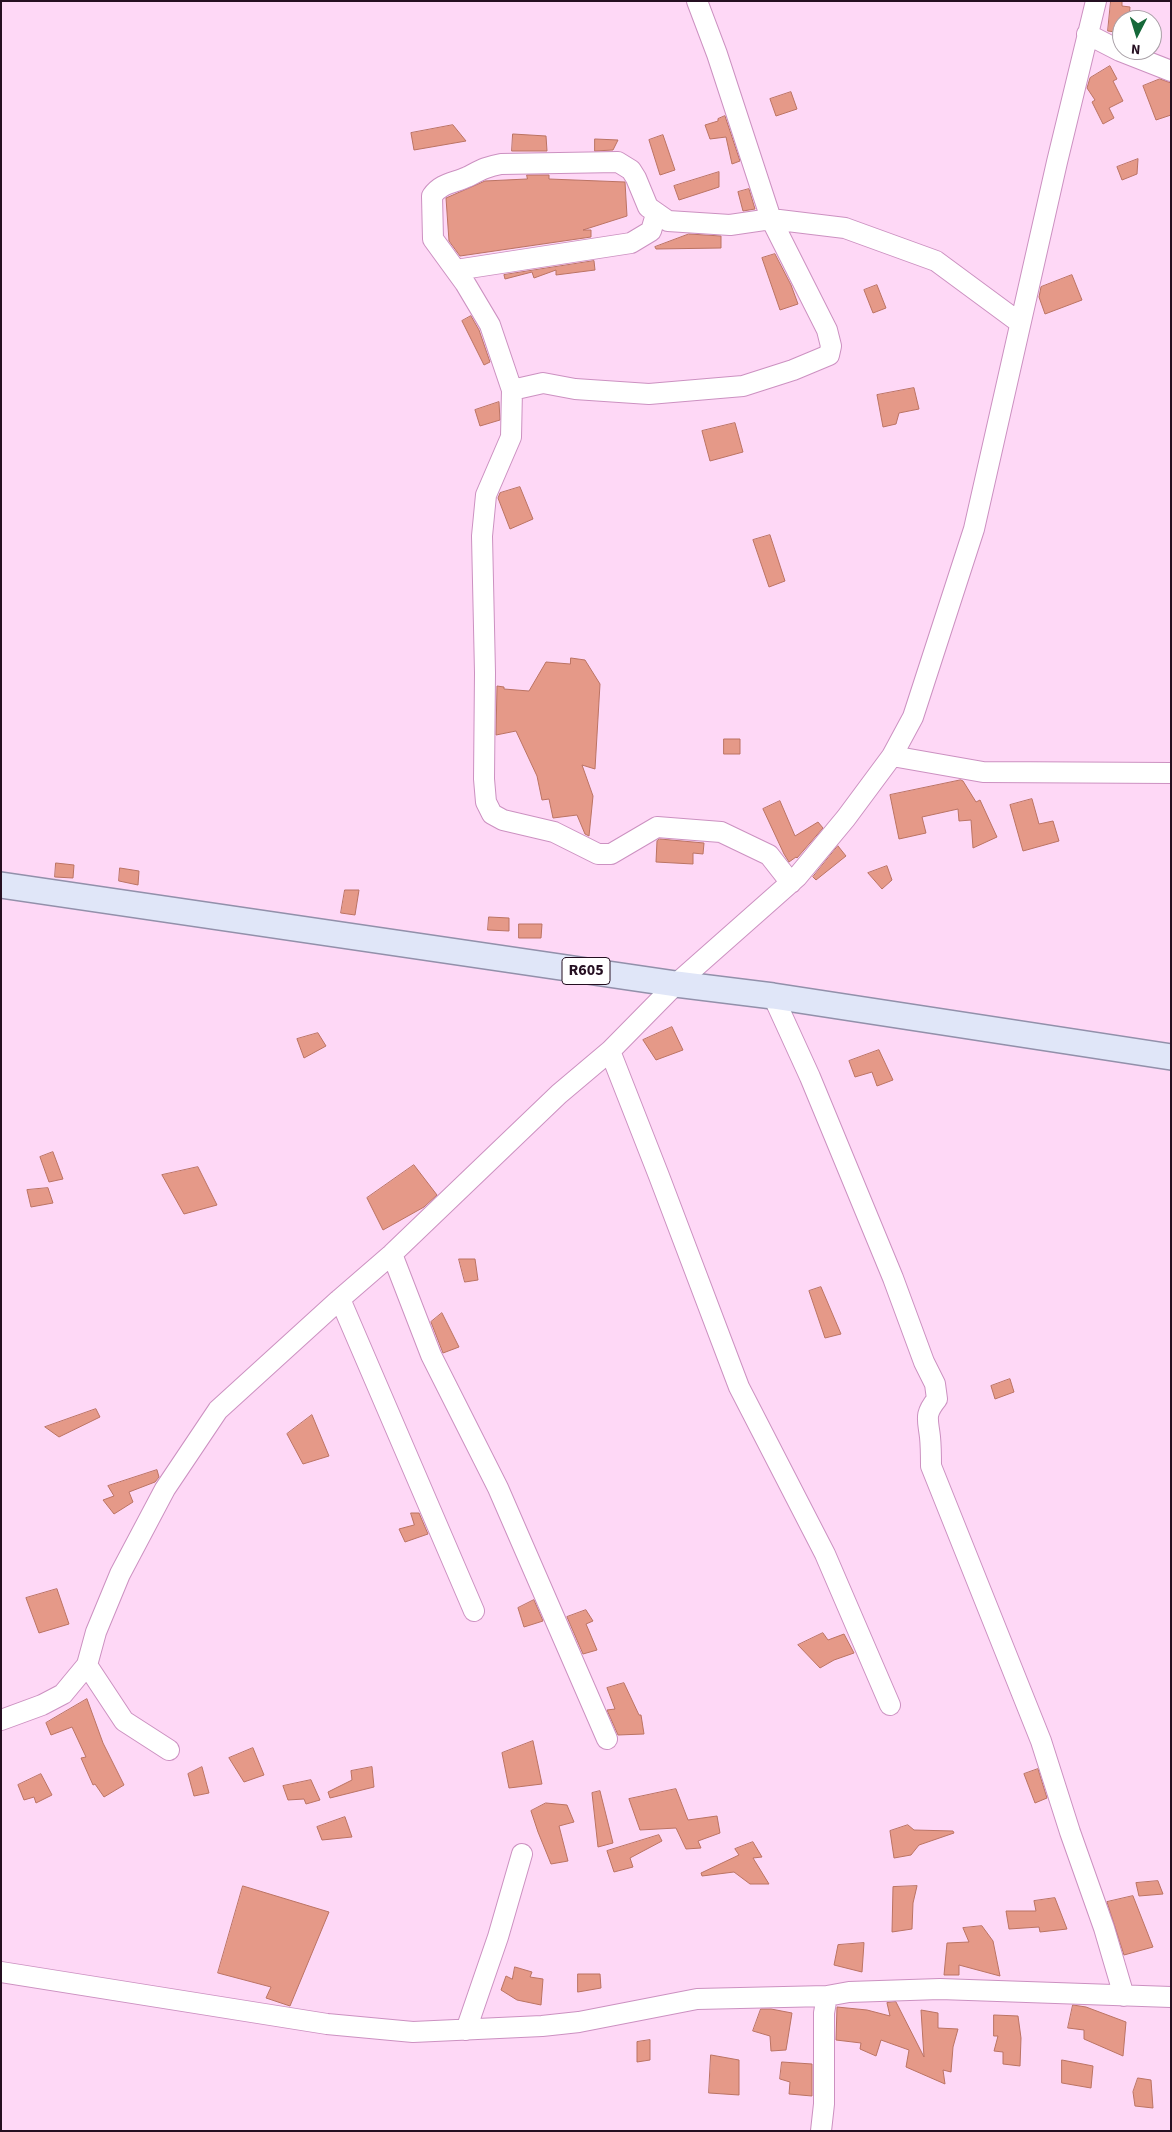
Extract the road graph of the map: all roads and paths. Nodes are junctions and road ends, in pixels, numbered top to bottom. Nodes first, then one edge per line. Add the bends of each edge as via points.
1 (697, 1) edge
2 (1096, 1) edge
3 (1087, 34) junction
4 (1171, 71) edge
5 (656, 214) junction
6 (771, 219) junction
7 (456, 270) junction
8 (1020, 323) junction
9 (512, 390) junction
10 (892, 756) junction
11 (1171, 773) edge
12 (791, 883) junction
13 (1, 885) edge
14 (676, 984) junction
15 (773, 996) junction
16 (610, 1051) junction
17 (1171, 1057) edge
18 (392, 1254) junction
19 (340, 1299) junction
20 (474, 1611) dead end
21 (87, 1665) junction
22 (890, 1705) dead end
23 (1, 1720) edge
24 (607, 1739) dead end
25 (169, 1750) dead end
26 (522, 1854) dead end
27 (1, 1972) edge
28 (827, 1996) junction
29 (1124, 1996) junction
30 (1171, 1997) edge
31 (466, 2030) junction
32 (821, 2131) edge

1 - 6 street
2 - 3 street
3 - 4 street
3 - 8 street
5 - 6 street via 668,221 730,225
5 - 7 street via 651,231 631,243
5 - 7 street via 648,206 631,170 618,162 486,167 442,185 432,196 434,239
6 - 8 street via 845,228 936,261
6 - 9 street via 827,330 831,346 829,355 743,386 648,394 575,390 543,382
7 - 9 street via 490,325
8 - 10 street via 974,530 913,717
9 - 12 street via 511,437 488,488 482,536 484,779 486,802 492,814 503,820 554,832 598,854 611,854 657,827 721,832 769,855
10 - 11 street via 983,772
10 - 12 street via 846,818
12 - 14 street
13 - 14 main road, R605
14 - 15 main road, R605
14 - 16 street
15 - 17 main road, R605
15 - 29 street via 810,1077 935,1384 937,1399 929,1408 926,1420 931,1466 1041,1741
16 - 18 street via 559,1094
16 - 22 street via 739,1388 825,1554
18 - 19 street
18 - 24 street via 430,1355 498,1488
19 - 20 street
19 - 21 street via 218,1410 165,1489 120,1574 96,1632
21 - 23 street via 62,1694
21 - 25 street via 124,1721
26 - 31 street
27 - 31 street via 327,2024 413,2032
28 - 29 street via 849,1992 940,1989
28 - 31 street via 697,2000 579,2022
28 - 32 street
29 - 30 street

